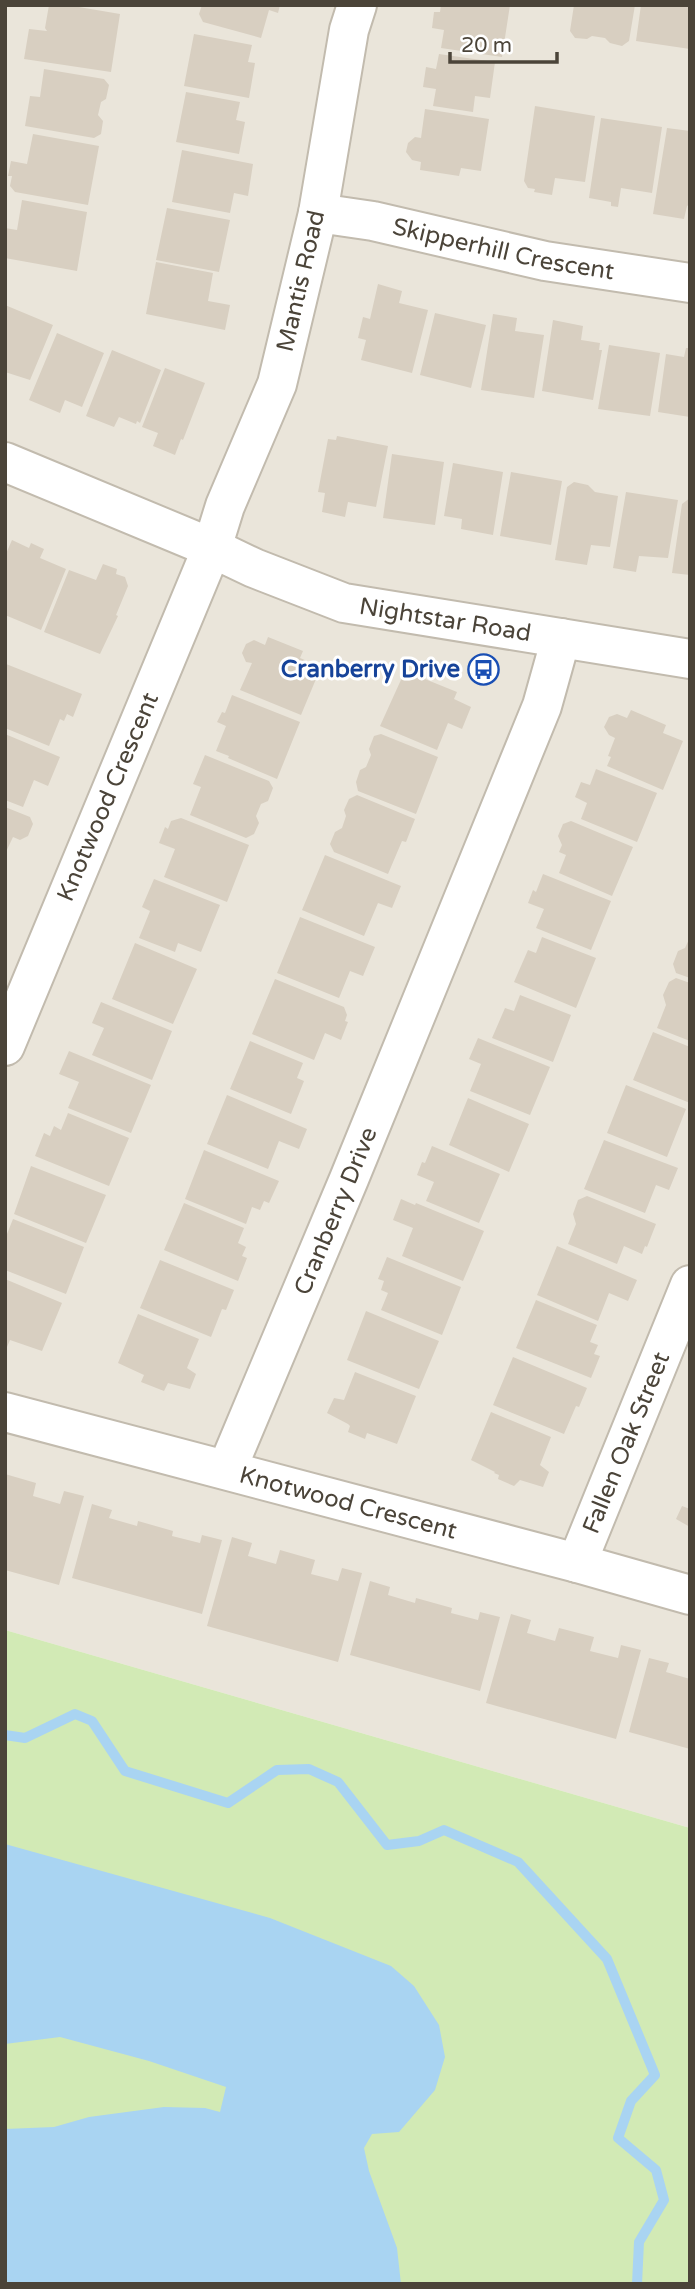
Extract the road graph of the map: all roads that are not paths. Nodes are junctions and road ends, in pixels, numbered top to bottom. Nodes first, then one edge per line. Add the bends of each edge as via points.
1 (357, 5) edge
2 (318, 213) junction
3 (690, 283) edge
4 (5, 462) edge
5 (212, 548) junction
6 (561, 638) junction
7 (690, 659) edge
8 (5, 1046) edge
9 (690, 1285) edge
10 (5, 1412) edge
11 (227, 1469) junction
12 (577, 1563) junction
13 (690, 1595) edge

1 - 2 street, Mantis Road
2 - 3 street, Skipperhill Crescent via 373,221 545,261
2 - 5 street, Mantis Road via 277,384
4 - 5 street, Nightstar Road
5 - 6 street, Nightstar Road via 344,603
5 - 8 street, Knotwood Crescent
6 - 7 street, Nightstar Road
6 - 11 street, Cranberry Drive via 542,706
9 - 12 street, Fallen Oak Street
10 - 11 street, Knotwood Crescent
11 - 12 street, Knotwood Crescent
12 - 13 street, Knotwood Crescent

